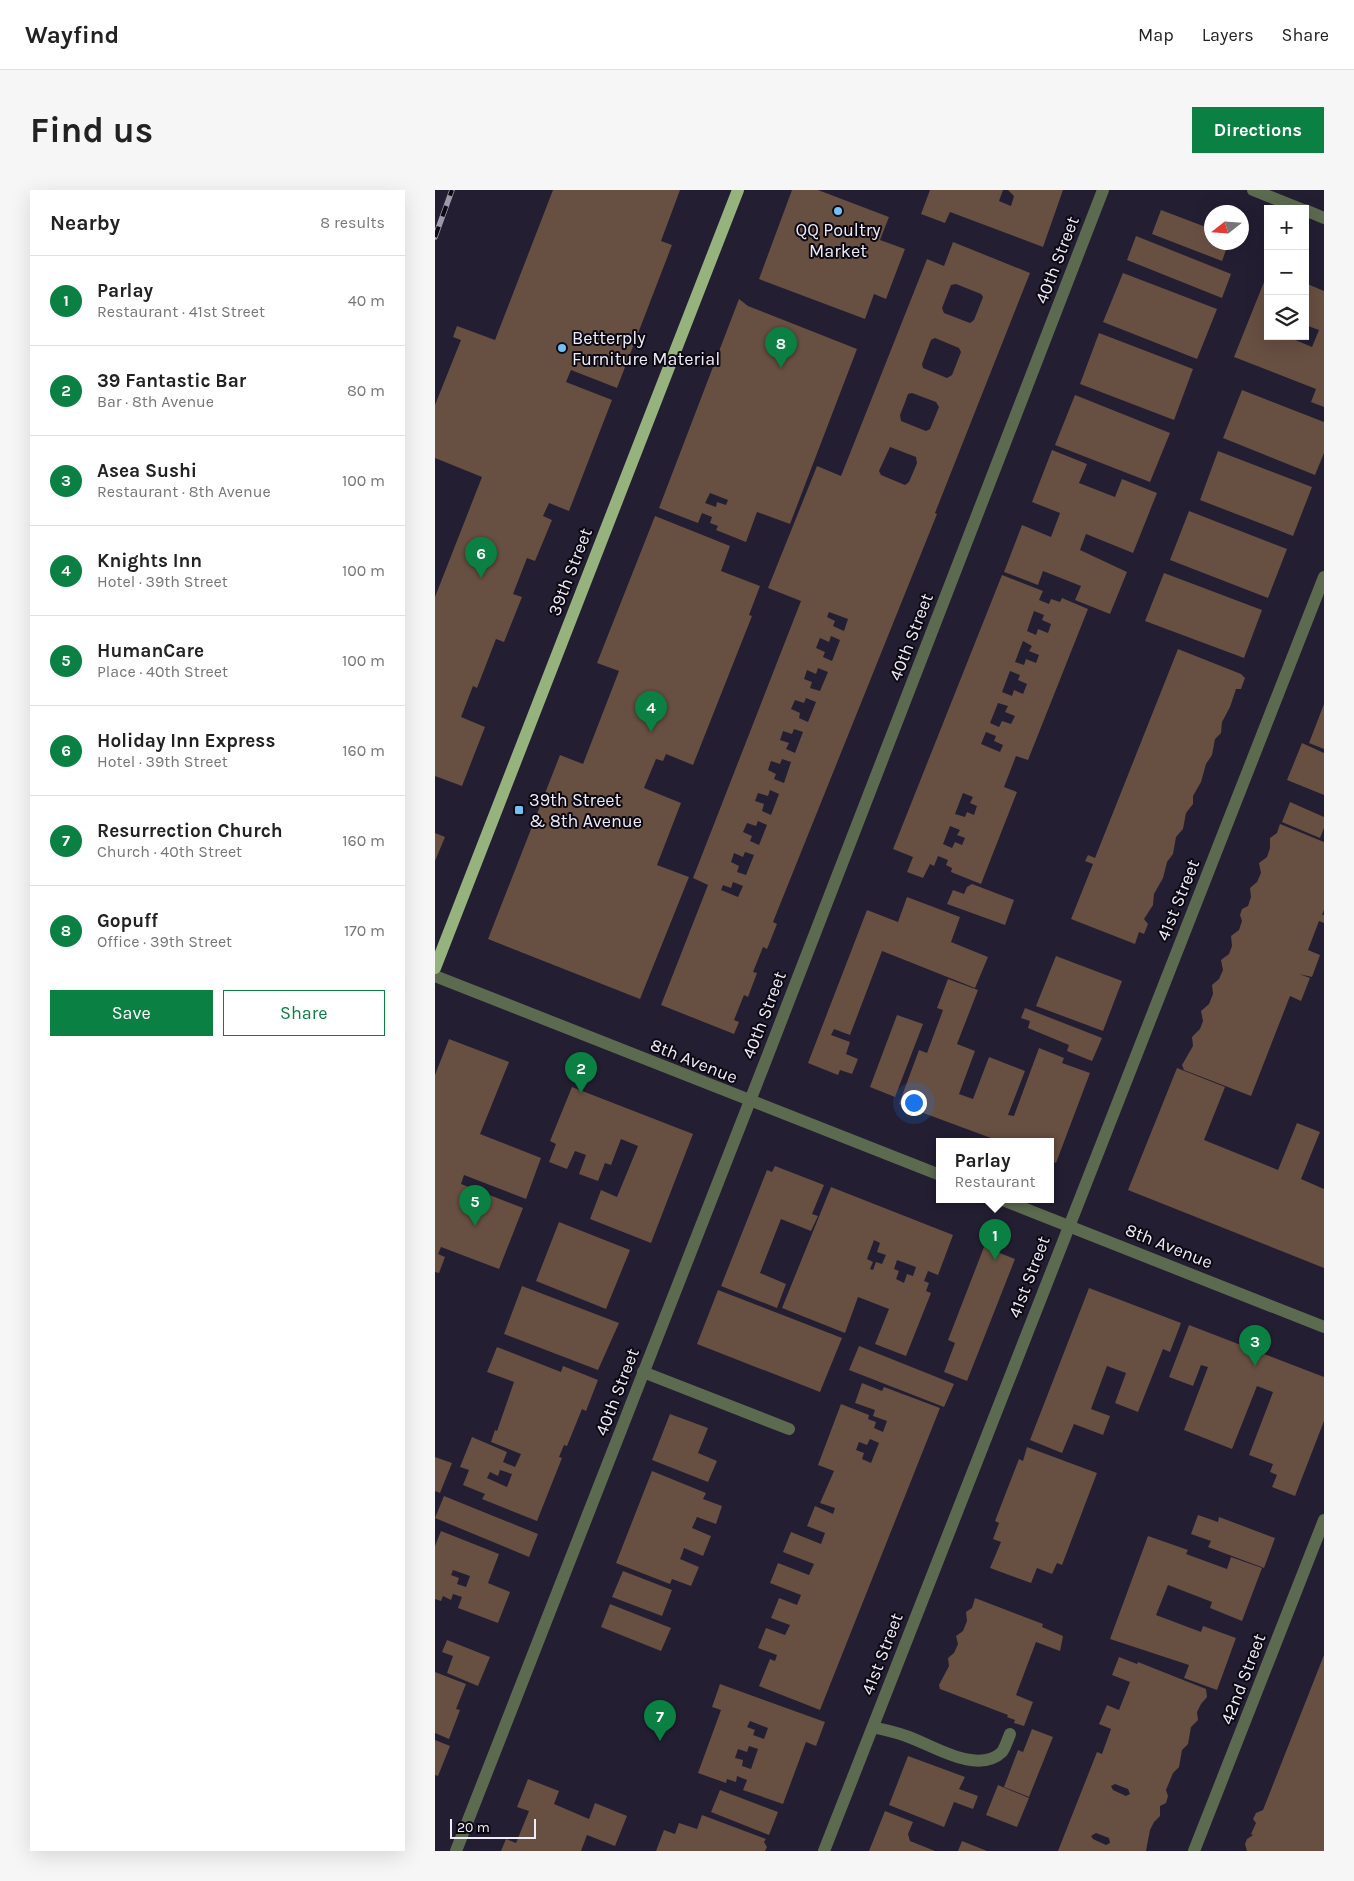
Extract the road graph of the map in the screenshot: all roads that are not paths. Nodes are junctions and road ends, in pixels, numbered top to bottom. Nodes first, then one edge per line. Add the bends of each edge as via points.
1 (738, 190) edge
2 (1103, 190) edge
3 (1253, 190) edge
4 (1291, 205) edge
5 (1309, 212) edge
6 (1324, 218) edge
7 (1324, 577) edge
8 (435, 968) edge
9 (435, 976) edge
10 (749, 1102) junction
11 (936, 1174) edge
12 (1011, 1203) edge
13 (1069, 1225) junction
14 (1324, 1327) edge
15 (643, 1372) junction
16 (789, 1429) dead end
17 (1324, 1520) edge
18 (873, 1727) junction
19 (1010, 1734) dead end
20 (455, 1851) edge
21 (824, 1851) edge
22 (1194, 1851) edge

1 - 8 main road, 39th Street
2 - 10 street, 40th Street
3 - 4 street
5 - 6 street
7 - 13 street, 41st Street
9 - 10 street, 8th Avenue
10 - 11 street, 8th Avenue
10 - 15 street, 40th Street
12 - 13 street, 8th Avenue
13 - 14 street, 8th Avenue
13 - 18 street, 41st Street
15 - 16 street
15 - 20 street, 40th Street
17 - 22 street, 42nd Street
18 - 19 street via 973,1761 1001,1752
18 - 21 street, 41st Street

